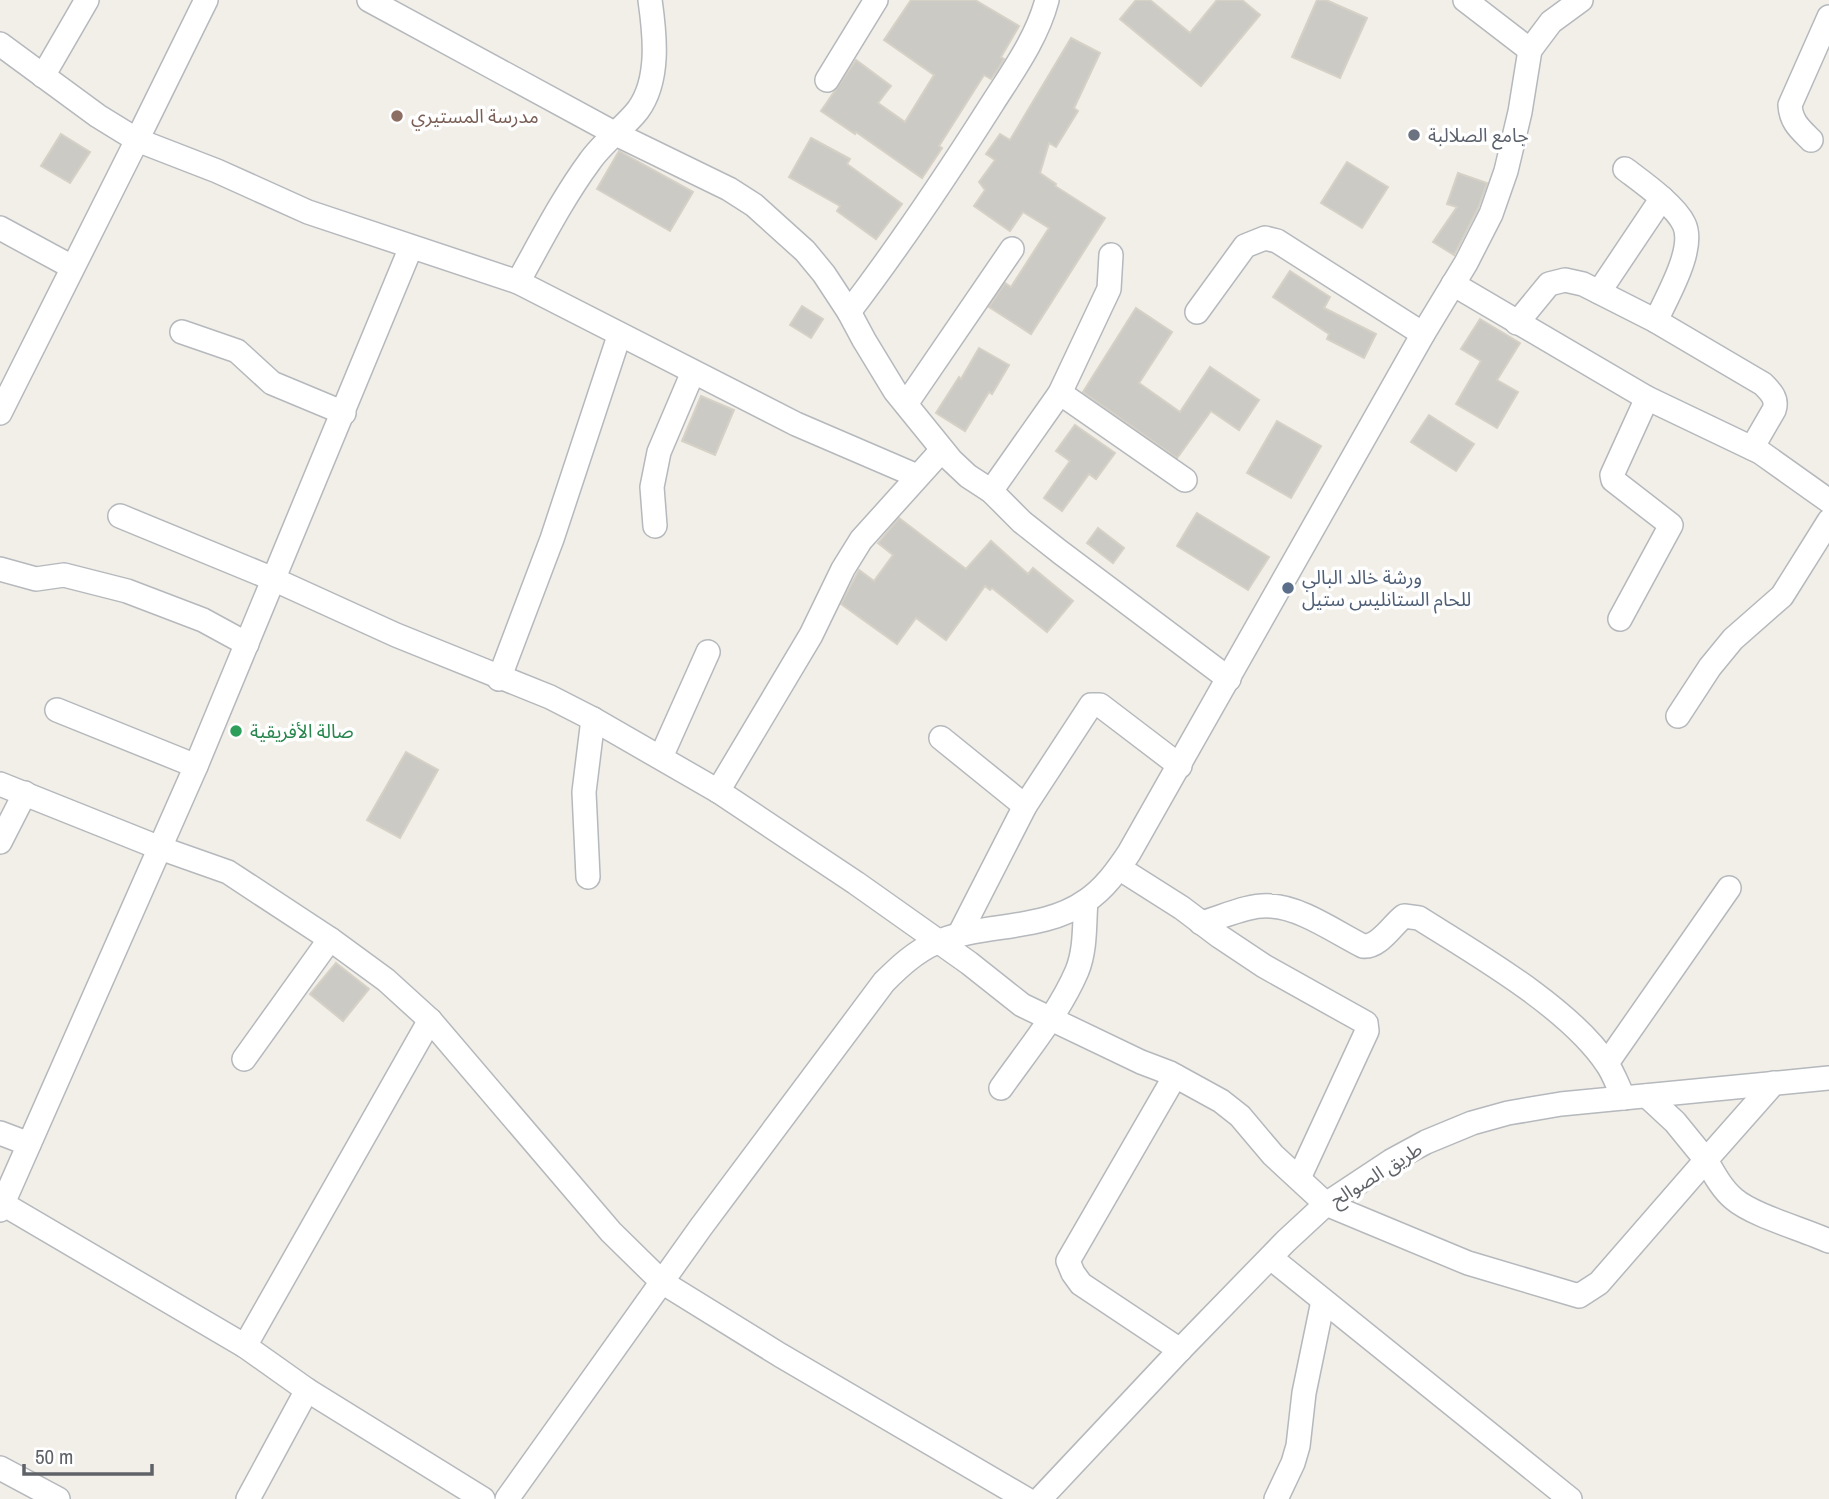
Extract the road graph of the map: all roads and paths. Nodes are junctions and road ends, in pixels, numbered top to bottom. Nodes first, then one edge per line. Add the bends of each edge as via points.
1 (87, 0) edge
2 (206, 0) edge
3 (369, 0) edge
4 (650, 0) edge
5 (876, 0) edge
6 (1048, 0) edge
7 (1465, 0) edge
8 (1581, 0) edge
9 (1829, 17) edge
10 (0, 44) edge
11 (1530, 50) junction
12 (43, 76) junction
13 (827, 80) dead end
14 (614, 133) junction
15 (137, 140) junction
16 (1811, 140) dead end
17 (1625, 169) dead end
18 (1662, 198) junction
19 (0, 228) edge
20 (411, 247) junction
21 (1013, 249) dead end
22 (1111, 255) dead end
23 (72, 267) junction
24 (518, 282) junction
25 (1453, 284) junction
26 (1599, 292) junction
27 (849, 312) junction
28 (1197, 312) dead end
29 (1656, 321) junction
30 (1517, 323) junction
31 (182, 332) dead end
32 (1423, 334) junction
33 (620, 336) junction
34 (693, 372) junction
35 (1060, 393) junction
36 (1647, 398) junction
37 (906, 404) junction
38 (1, 407) edge
39 (344, 413) junction
40 (1752, 448) junction
41 (942, 450) junction
42 (917, 476) junction
43 (1185, 480) dead end
44 (991, 491) junction
45 (1829, 501) edge
46 (120, 516) dead end
47 (1829, 521) edge
48 (655, 526) dead end
49 (0, 569) edge
50 (272, 579) junction
51 (1620, 618) dead end
52 (247, 644) junction
53 (708, 652) dead end
54 (499, 679) junction
55 (1229, 679) junction
56 (57, 710) dead end
57 (1678, 716) dead end
58 (593, 719) junction
59 (941, 738) dead end
60 (661, 757) junction
61 (1180, 765) junction
62 (197, 766) junction
63 (0, 784) edge
64 (718, 792) junction
65 (25, 793) junction
66 (1025, 806) junction
67 (0, 842) edge
68 (160, 848) junction
69 (1119, 868) junction
70 (588, 877) dead end
71 (1730, 888) dead end
72 (1086, 901) junction
73 (1201, 923) junction
74 (959, 936) junction
75 (330, 939) junction
76 (937, 942) junction
77 (1051, 1018) junction
78 (430, 1020) junction
79 (244, 1059) dead end
80 (1607, 1063) junction
81 (1175, 1076) junction
82 (1829, 1078) edge
83 (1773, 1083) junction
84 (1000, 1088) dead end
85 (1647, 1097) junction
86 (1623, 1098) junction
87 (0, 1133) edge
88 (29, 1144) junction
89 (1706, 1160) junction
90 (1298, 1178) junction
91 (1326, 1204) junction
92 (1, 1207) edge
93 (1829, 1241) edge
94 (1271, 1258) junction
95 (662, 1282) junction
96 (1323, 1301) junction
97 (245, 1346) junction
98 (1180, 1350) junction
99 (307, 1390) junction
100 (0, 1468) edge
101 (58, 1499) edge
102 (248, 1499) edge
103 (483, 1499) edge
104 (507, 1499) edge
105 (1026, 1499) edge
106 (1040, 1499) edge
107 (1276, 1499) edge
108 (1570, 1499) edge

1 - 12 street
2 - 15 street
3 - 14 street
4 - 14 street via 653,68 637,111
5 - 13 street
6 - 27 street via 1031,41 970,139
7 - 11 street
8 - 11 street via 1551,22
9 - 16 street via 1790,105 1797,126
10 - 12 street
11 - 25 street via 1506,171 1491,215
12 - 15 street
14 - 24 street via 567,196
14 - 27 street via 754,205 805,251
15 - 20 street via 308,212
15 - 23 street
17 - 18 street
18 - 26 street
18 - 29 street via 1685,225 1687,240
19 - 23 street
20 - 24 street
20 - 39 street
21 - 37 street
22 - 35 street via 1109,289
23 - 38 street
24 - 33 street
25 - 30 street
25 - 32 street
26 - 29 street
26 - 30 street via 1565,280 1549,284
27 - 37 street
28 - 32 street via 1245,246 1265,238 1277,241
29 - 40 street via 1763,384 1774,397 1774,411
30 - 36 street
31 - 39 street via 237,351 272,383
32 - 55 street
33 - 34 street
33 - 54 street
34 - 42 street via 796,424
34 - 48 street via 659,452 652,487
35 - 43 street
35 - 44 street
36 - 40 street
36 - 51 street via 1612,475 1671,525
37 - 41 street
39 - 50 street
40 - 45 street
41 - 42 street
41 - 44 street
42 - 64 street via 849,559 811,635
44 - 55 street via 1022,522
46 - 50 street
47 - 57 street via 1782,596 1733,639
49 - 52 street via 36,579 64,575 127,591 203,620
50 - 52 street
50 - 54 street
52 - 62 street
53 - 60 street
54 - 58 street
55 - 61 street
56 - 62 street
58 - 60 street
58 - 70 street via 584,792
59 - 66 street
60 - 64 street
61 - 66 street via 1100,705 1091,705
61 - 69 street
62 - 68 street
63 - 65 street
64 - 76 street
65 - 67 street
65 - 68 street
66 - 74 street
68 - 75 street via 228,872
68 - 88 street
69 - 72 street
69 - 73 street
71 - 80 street
72 - 74 street via 1036,922
72 - 77 street via 1077,971
73 - 80 street via 1272,906 1296,912 1370,947 1405,916 1419,918 1535,994
73 - 90 street via 1264,967 1367,1026
74 - 76 street
75 - 78 street
75 - 79 street
76 - 77 street via 1022,1005
76 - 95 street via 912,956 884,982
77 - 81 street
77 - 84 street
78 - 95 street via 602,1222
78 - 97 street
80 - 86 street
81 - 90 street via 1240,1116
81 - 98 street via 1068,1261 1081,1284
82 - 83 street, طريق الصوالح
83 - 85 street, طريق الصوالح
83 - 89 street
85 - 86 street, طريق الصوالح
85 - 89 street
86 - 91 street, طريق الصوالح via 1561,1104 1472,1123 1391,1161
87 - 88 street
88 - 92 street
89 - 91 street via 1599,1283 1579,1296 1468,1263
89 - 93 street via 1736,1201
90 - 91 street
91 - 94 street, طريق الصوالح
92 - 97 street
94 - 96 street
94 - 98 street, طريق الصوالح
95 - 104 street
95 - 105 street
96 - 107 street via 1298,1446
96 - 108 street
97 - 99 street
98 - 106 street, طريق الصوالح
99 - 102 street
99 - 103 street
100 - 101 street

